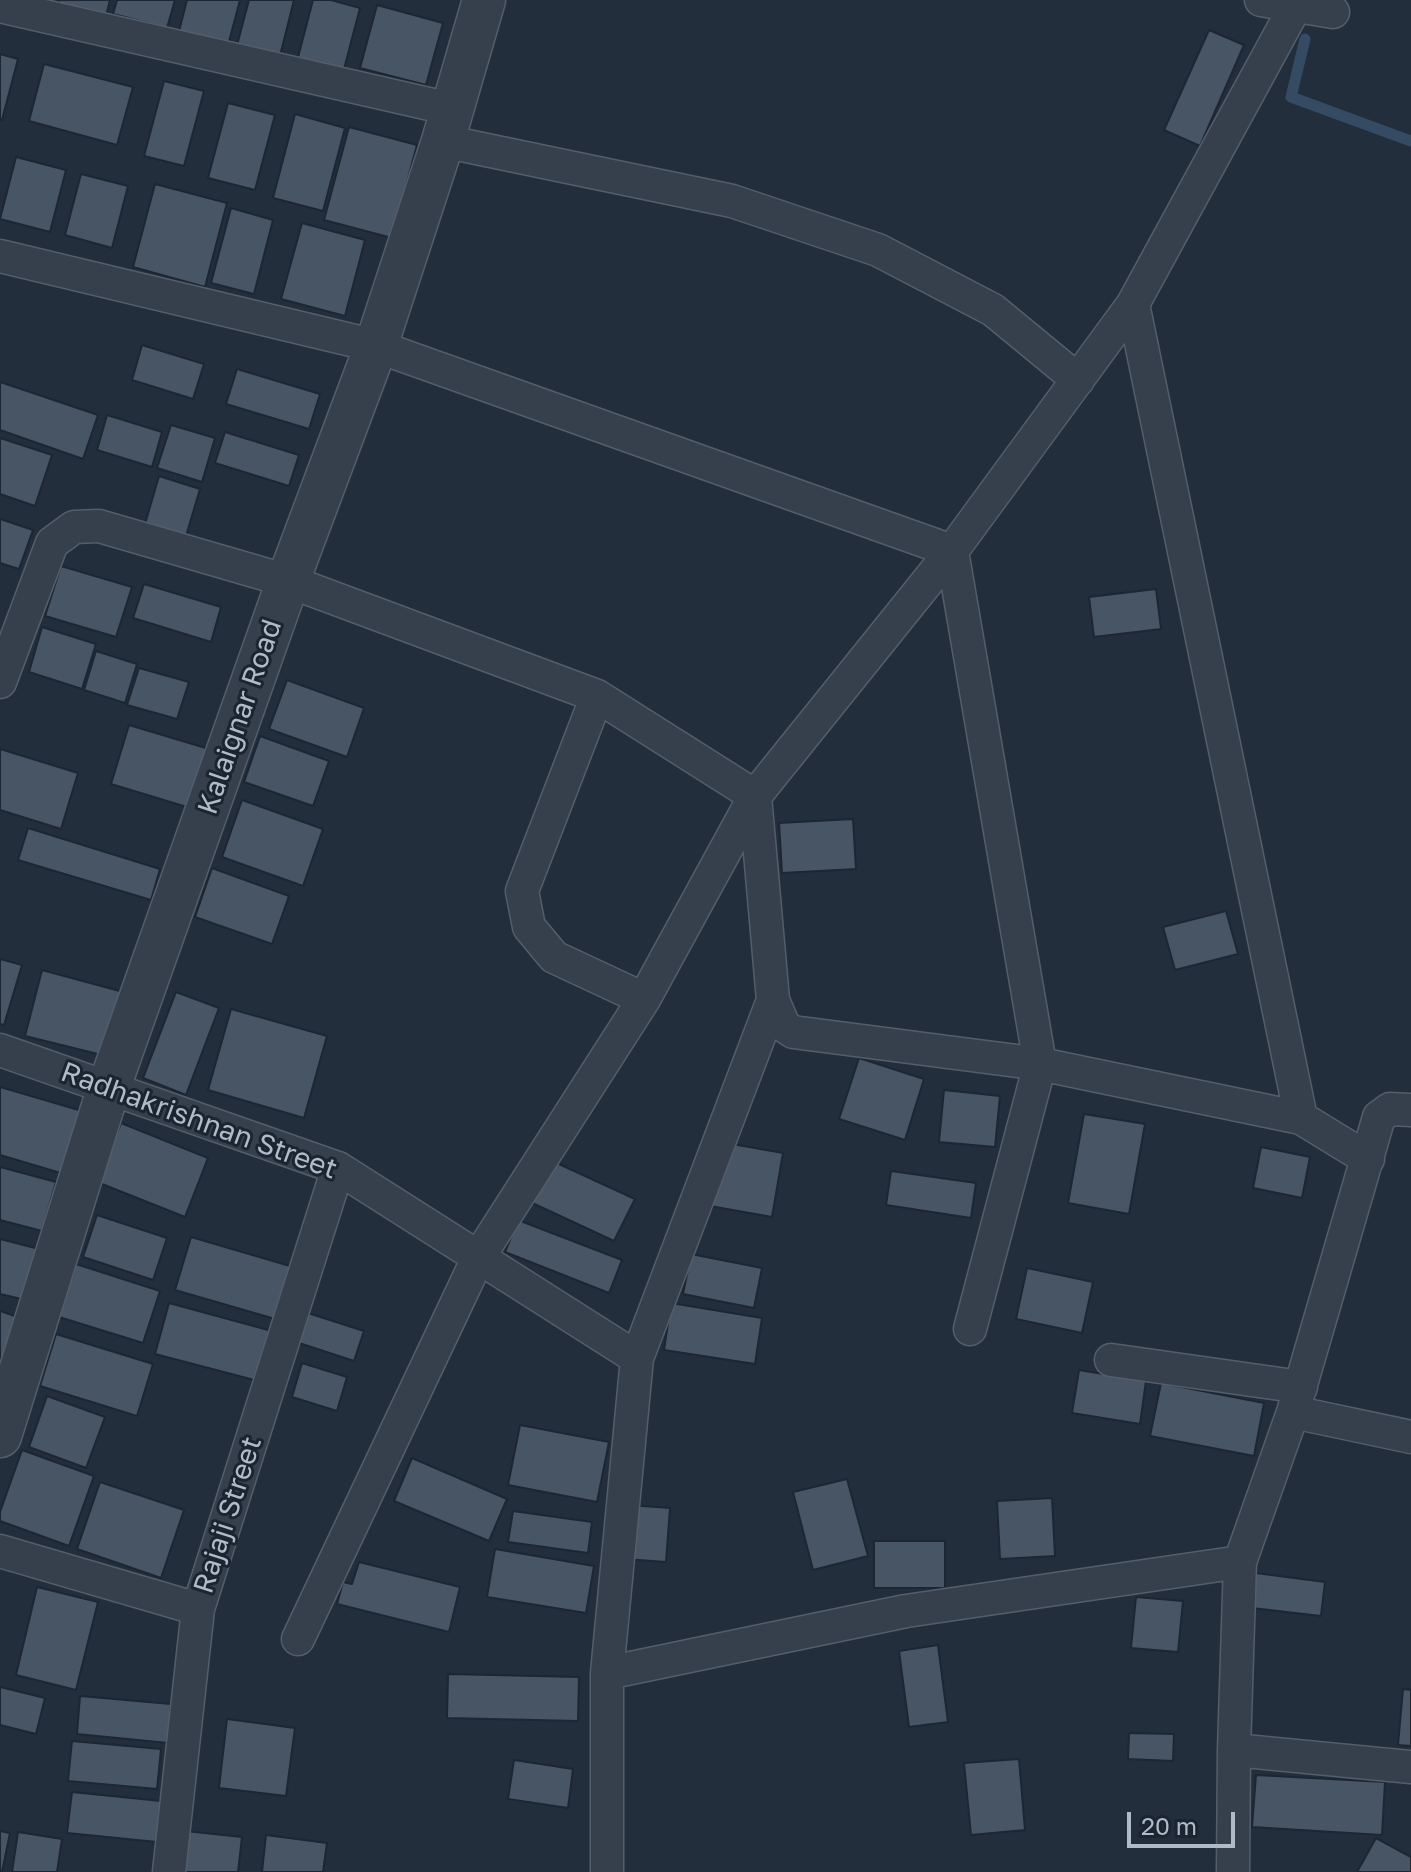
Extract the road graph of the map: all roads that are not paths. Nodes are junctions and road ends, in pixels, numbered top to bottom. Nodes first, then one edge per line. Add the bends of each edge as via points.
1 (484, 0) edge
2 (1261, 0) edge
3 (0, 6) edge
4 (1295, 7) junction
5 (1333, 12) dead end
6 (447, 125) junction
7 (0, 256) edge
8 (1133, 304) junction
9 (376, 346) junction
10 (1078, 380) junction
11 (952, 551) junction
12 (288, 581) junction
13 (0, 682) edge
14 (597, 696) junction
15 (755, 796) junction
16 (644, 999) junction
17 (773, 1000) junction
18 (0, 1050) edge
19 (1040, 1064) junction
20 (109, 1087) junction
21 (1411, 1110) edge
22 (1301, 1118) junction
23 (1368, 1159) junction
24 (338, 1168) junction
25 (478, 1258) junction
26 (970, 1329) dead end
27 (637, 1358) junction
28 (1111, 1360) dead end
29 (1297, 1400) junction
30 (0, 1436) edge
31 (1411, 1437) edge
32 (0, 1551) edge
33 (1240, 1562) junction
34 (198, 1609) junction
35 (298, 1639) dead end
36 (607, 1673) junction
37 (1234, 1750) junction
38 (1411, 1767) edge
39 (169, 1872) edge
40 (607, 1872) edge
41 (1233, 1872) edge

1 - 6 street, Kalaignar Road
2 - 4 street
3 - 6 street
4 - 5 street
4 - 8 street
6 - 9 street, Kalaignar Road
6 - 10 street via 732,201 878,250 993,310
7 - 9 street
8 - 10 street
8 - 22 street
9 - 11 street
9 - 12 street, Kalaignar Road
10 - 11 street
11 - 15 street
11 - 19 street
12 - 13 street via 99,526 74,527 52,543
12 - 14 street
12 - 20 street, Kalaignar Road
14 - 15 street
14 - 16 street via 522,891 529,927 554,957
15 - 16 street
15 - 17 street
16 - 25 street
17 - 19 street via 784,1026 793,1032
17 - 27 street
18 - 20 street, Radhakrishnan Street
19 - 22 street
19 - 26 street
20 - 24 street, Radhakrishnan Street
20 - 30 street, Kalaignar Road
21 - 23 street via 1390,1109 1379,1117
22 - 23 street
23 - 29 street
24 - 25 street, Radhakrishnan Street
24 - 34 street, Rajaji Street
25 - 27 street, Radhakrishnan Street
25 - 35 street
27 - 36 street
28 - 29 street
29 - 31 street
29 - 33 street
32 - 34 street
33 - 36 street via 906,1611
33 - 37 street
34 - 39 street, Rajaji Street
36 - 40 street
37 - 38 street
37 - 41 street

